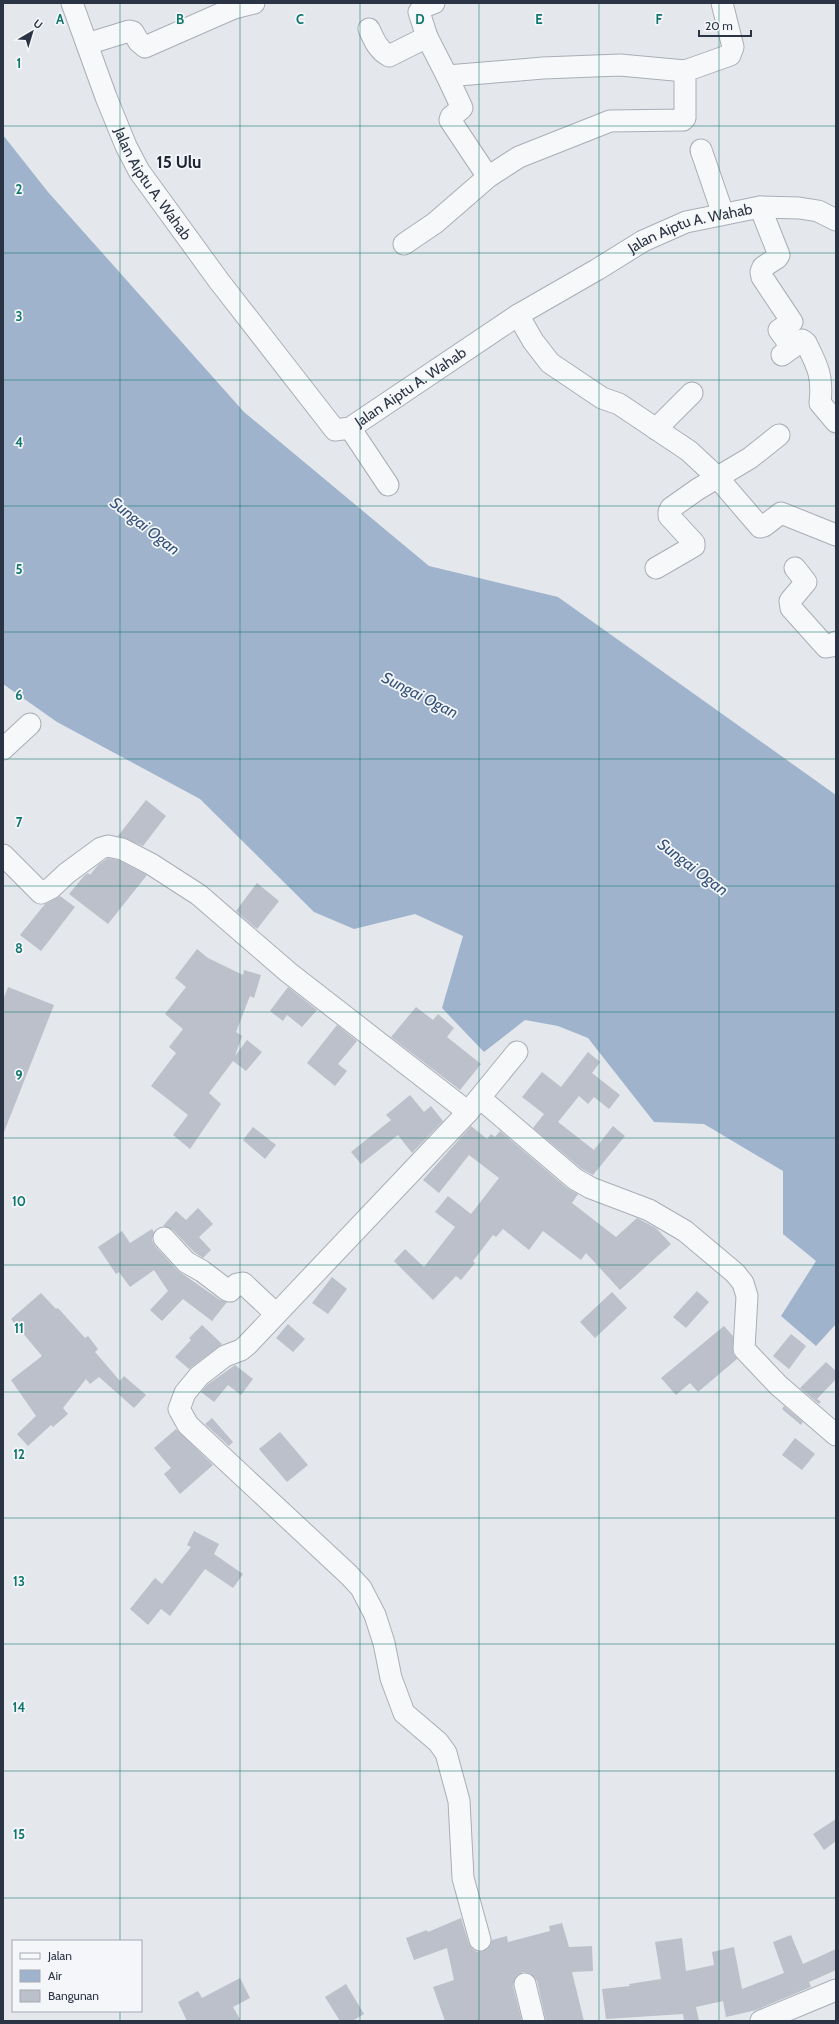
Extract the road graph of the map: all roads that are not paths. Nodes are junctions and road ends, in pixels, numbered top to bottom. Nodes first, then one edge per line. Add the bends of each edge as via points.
1 (72, 3) edge
2 (254, 3) edge
3 (434, 3) edge
4 (722, 3) edge
5 (233, 6) edge
6 (369, 29) dead end
7 (427, 37) junction
8 (87, 44) junction
9 (685, 72) junction
10 (447, 76) junction
11 (701, 150) dead end
12 (488, 177) junction
13 (760, 207) junction
14 (723, 214) junction
15 (836, 220) edge
16 (404, 244) dead end
17 (518, 315) junction
18 (692, 393) dead end
19 (836, 422) edge
20 (350, 428) junction
21 (656, 429) junction
22 (779, 435) dead end
23 (717, 477) junction
24 (388, 485) dead end
25 (836, 535) edge
26 (656, 568) dead end
27 (795, 568) dead end
28 (836, 642) edge
29 (30, 724) dead end
30 (3, 749) edge
31 (9, 862) edge
32 (517, 1052) dead end
33 (474, 1105) junction
34 (164, 1238) dead end
35 (276, 1314) junction
36 (836, 1435) edge
37 (480, 1940) dead end
38 (525, 1984) dead end
39 (836, 1990) edge
40 (534, 2021) edge
41 (761, 2021) edge

1 - 8 street, Jalan Aiptu A. Wahab
2 - 5 street
3 - 7 street via 423,7 419,12
4 - 9 street via 732,52
5 - 8 street via 146,47 139,42 133,32 129,31
6 - 7 street via 382,53 389,56
7 - 10 street
8 - 20 street, Jalan Aiptu A. Wahab via 126,146 147,184 331,427 340,431
9 - 10 street via 620,65
9 - 12 street via 686,116 682,120 610,121 519,156
10 - 12 street via 462,108 450,120
11 - 14 street
12 - 16 street via 435,223
13 - 14 street, Jalan Aiptu A. Wahab
13 - 15 street, Jalan Aiptu A. Wahab via 818,211
13 - 19 street via 779,255 763,267 762,277 792,322 772,334 786,352 802,340 806,343 819,368 822,387 820,403
14 - 17 street, Jalan Aiptu A. Wahab via 686,222 643,240
17 - 20 street, Jalan Aiptu A. Wahab
17 - 21 street via 550,363
18 - 21 street
20 - 24 street
21 - 23 street via 689,451
22 - 23 street via 750,458
23 - 25 street via 760,527 781,513
23 - 26 street via 671,508 670,516 694,542 694,546
27 - 28 street via 806,582 790,601 791,608 826,647
29 - 30 street
31 - 33 street via 41,893 101,848 108,846 122,849 151,864 198,895 288,972
32 - 33 street
33 - 35 street
33 - 36 street via 575,1179 591,1188 649,1210 685,1230 735,1273 743,1282 747,1296 743,1347 778,1385
34 - 35 street via 186,1262 202,1270 227,1290 230,1291 237,1284 243,1283
35 - 37 street via 241,1350 225,1356 199,1376 185,1393 179,1412 188,1425 349,1575 368,1601 384,1643 387,1666 404,1714 442,1746 446,1753 459,1800 463,1878
38 - 40 street
39 - 41 street

